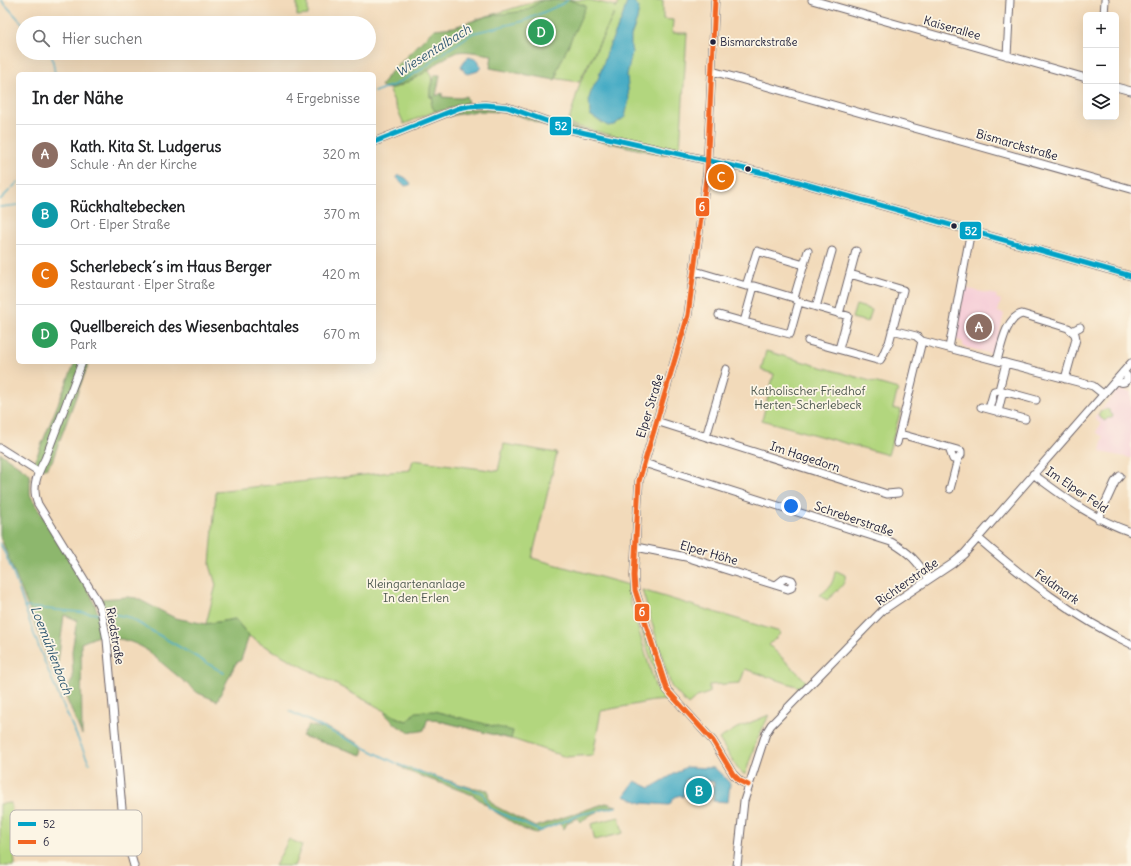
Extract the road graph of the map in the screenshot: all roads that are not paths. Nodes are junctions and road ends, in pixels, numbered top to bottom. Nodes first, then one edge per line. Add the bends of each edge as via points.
1 (715, 0) edge
2 (812, 0) edge
3 (1010, 0) edge
4 (1105, 0) edge
5 (1104, 12) edge
6 (1007, 56) junction
7 (712, 71) junction
8 (1083, 77) edge
9 (1119, 87) edge
10 (1131, 91) edge
11 (376, 141) edge
12 (708, 160) junction
13 (1131, 189) edge
14 (971, 230) junction
15 (808, 251) dead end
16 (832, 251) dead end
17 (856, 251) dead end
18 (804, 265) junction
19 (695, 271) junction
20 (850, 274) junction
21 (1131, 276) edge
22 (746, 286) junction
23 (754, 286) junction
24 (797, 300) junction
25 (816, 307) junction
26 (839, 314) junction
27 (719, 315) dead end
28 (744, 322) junction
29 (1080, 328) dead end
30 (892, 330) junction
31 (1072, 331) junction
32 (808, 341) dead end
33 (922, 341) junction
34 (949, 348) junction
35 (838, 349) junction
36 (997, 361) junction
37 (1006, 363) junction
38 (1131, 363) edge
39 (81, 364) edge
40 (726, 369) dead end
41 (1123, 372) junction
42 (1065, 379) junction
43 (1116, 380) junction
44 (1128, 383) edge
45 (1001, 391) junction
46 (1103, 394) junction
47 (1036, 400) dead end
48 (981, 407) dead end
49 (989, 409) junction
50 (998, 412) junction
51 (1025, 419) dead end
52 (656, 421) junction
53 (900, 434) junction
54 (706, 437) junction
55 (897, 443) dead end
56 (0, 448) edge
57 (644, 463) junction
58 (38, 472) junction
59 (1033, 474) junction
60 (1120, 476) dead end
61 (950, 489) dead end
62 (898, 494) dead end
63 (1098, 519) junction
64 (1131, 532) edge
65 (978, 538) junction
66 (636, 547) junction
67 (929, 579) junction
68 (776, 585) dead end
69 (1131, 644) edge
70 (748, 785) junction
71 (122, 810) edge
72 (131, 856) edge
73 (134, 866) edge
74 (737, 866) edge

1 - 7 street, Elper Straße
2 - 6 street, Kaiserallee
3 - 6 street
4 - 5 street
6 - 8 street, Kaiserallee
7 - 12 street, Elper Straße
7 - 13 street, Bismarckstraße
9 - 10 street
11 - 12 street via 459,108 498,105 572,130
12 - 14 street via 777,176
12 - 19 street, Elper Straße
14 - 21 street
14 - 34 street
15 - 18 street
16 - 25 street
17 - 20 street
18 - 22 street via 757,251
18 - 24 street
19 - 22 street
19 - 52 street, Elper Straße via 688,315
20 - 26 street
20 - 30 street via 903,290
22 - 23 street
23 - 24 street
23 - 28 street
24 - 25 street
24 - 28 street via 790,334
25 - 26 street
26 - 35 street via 848,316
27 - 28 street
29 - 31 street
30 - 33 street via 916,336
30 - 35 street via 889,343 880,360
31 - 36 street via 1022,314 1016,315 1003,339
31 - 42 street via 1076,339
32 - 35 street
33 - 34 street
33 - 53 street
34 - 36 street
36 - 37 street
37 - 42 street
37 - 45 street
38 - 41 street, Richterstraße
39 - 58 street, Riedstraße
40 - 54 street
41 - 43 street, Richterstraße
41 - 44 street
42 - 46 street via 1093,386
43 - 44 street
43 - 46 street, Richterstraße
45 - 47 street
45 - 49 street via 994,391
45 - 50 street
46 - 59 street, Richterstraße
48 - 49 street
49 - 50 street
50 - 51 street
52 - 54 street, Im Hagedorn
52 - 57 street, Elper Straße
53 - 55 street
53 - 61 street via 960,451
54 - 62 street, Im Hagedorn via 887,494
56 - 58 street
57 - 66 street, Elper Straße via 639,481
57 - 67 street, Schreberstraße via 891,542 910,554
58 - 71 street, Riedstraße via 34,489 35,498 95,597 102,614 108,652
59 - 63 street, Im Elper Feld
59 - 65 street, Richterstraße
60 - 63 street
63 - 64 street, Im Elper Feld
65 - 67 street, Richterstraße via 958,560
65 - 69 street, Feldmark via 1025,578 1073,612
66 - 68 street, Elper Höhe via 686,557
66 - 70 street, Elper Straße via 635,590 667,690 713,741 733,774
67 - 70 street, Richterstraße via 883,610 776,720 766,733
70 - 74 street, Richterstraße via 743,806
72 - 73 street, Riedstraße

